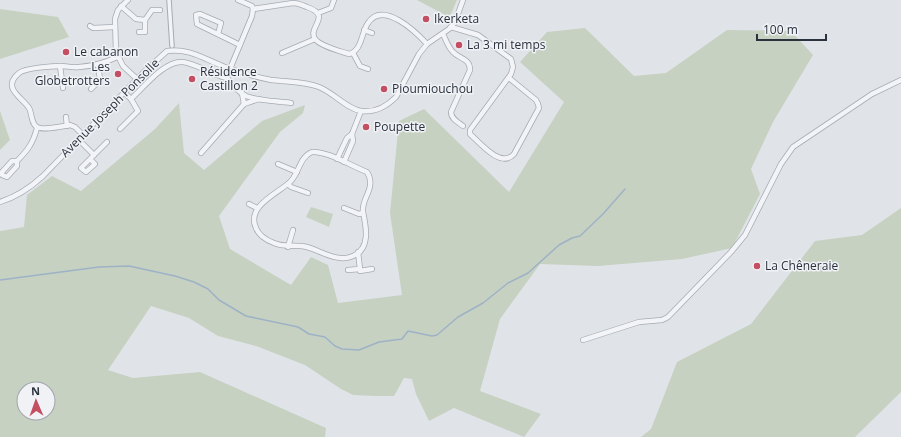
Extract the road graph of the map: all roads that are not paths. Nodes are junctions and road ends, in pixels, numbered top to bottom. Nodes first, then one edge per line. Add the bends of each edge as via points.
1 (128, 0) edge
2 (169, 0) edge
3 (238, 0) edge
4 (334, 0) edge
5 (463, 0) edge
6 (288, 2) edge
7 (122, 6) junction
8 (253, 9) junction
9 (160, 10) dead end
10 (318, 13) junction
11 (145, 20) junction
12 (90, 26) dead end
13 (115, 27) junction
14 (451, 27) junction
15 (364, 30) junction
16 (139, 32) dead end
17 (372, 33) dead end
18 (218, 34) junction
19 (444, 34) junction
20 (315, 39) junction
21 (428, 44) junction
22 (240, 45) junction
23 (172, 46) dead end
24 (282, 53) dead end
25 (353, 53) junction
26 (118, 57) junction
27 (98, 64) junction
28 (60, 66) junction
29 (230, 68) junction
30 (368, 70) dead end
31 (227, 78) junction
32 (508, 78) junction
33 (137, 79) junction
34 (901, 80) edge
35 (63, 88) dead end
36 (91, 89) dead end
37 (124, 92) junction
38 (242, 93) junction
39 (132, 99) junction
40 (260, 99) junction
41 (290, 103) dead end
42 (244, 104) junction
43 (361, 111) junction
44 (66, 117) dead end
45 (68, 126) junction
46 (463, 126) dead end
47 (37, 128) junction
48 (120, 129) dead end
49 (83, 134) junction
50 (352, 134) junction
51 (78, 139) junction
52 (107, 142) dead end
53 (344, 146) junction
54 (350, 148) junction
55 (201, 153) dead end
56 (337, 159) junction
57 (17, 161) dead end
58 (344, 162) junction
59 (278, 164) dead end
60 (297, 172) junction
61 (288, 184) junction
62 (308, 193) dead end
63 (0, 202) edge
64 (249, 204) dead end
65 (257, 208) junction
66 (344, 208) dead end
67 (363, 213) junction
68 (293, 230) dead end
69 (288, 247) junction
70 (358, 252) junction
71 (360, 269) junction
72 (372, 269) dead end
73 (348, 270) dead end
74 (583, 340) dead end

1 - 7 street
2 - 23 street
3 - 8 street via 252,6
4 - 10 street via 331,8
5 - 14 street
6 - 8 street
6 - 10 street via 297,3
7 - 11 street via 136,19
7 - 13 street via 116,14
8 - 22 street
9 - 11 street via 152,10
10 - 20 street via 319,18 313,36
11 - 16 street via 145,32
12 - 13 street
13 - 26 street
14 - 19 street
14 - 32 street via 478,35 511,60 513,67
15 - 17 street
15 - 21 street via 372,18 387,15 404,23
15 - 25 street via 357,50
18 - 18 street via 197,24 196,15 200,14 221,23
18 - 22 street
19 - 21 street
19 - 46 street via 453,53 470,64 470,70 451,112 451,116
20 - 24 street
20 - 25 street via 319,44
21 - 43 street via 419,54 396,97 377,110
22 - 29 street
25 - 30 street via 360,66
26 - 27 street
26 - 33 street via 123,66
27 - 28 street via 78,68
27 - 36 street via 100,80
28 - 35 street
28 - 47 street via 26,70 20,72 14,80 12,88 30,110
29 - 31 street
29 - 33 street, Avenue Joseph Ponsolle via 186,51 167,51
29 - 43 street, Avenue Joseph Ponsolle via 270,80 313,85
31 - 38 street
31 - 39 street, Avenue Joseph Ponsolle via 183,62 174,63 166,66
32 - 32 street via 470,130 470,134 502,160 511,158 514,154 539,108 536,100
33 - 37 street, Avenue Joseph Ponsolle
34 - 74 street via 872,94 793,147 781,164 745,235 668,317 639,322
37 - 39 street
37 - 49 street, Avenue Joseph Ponsolle
38 - 40 street
38 - 42 street
39 - 48 street via 138,111
40 - 41 street
40 - 42 street
42 - 55 street
43 - 50 street
44 - 45 street
45 - 47 street
45 - 49 street
47 - 57 street via 28,150
49 - 51 street, Avenue Joseph Ponsolle
50 - 53 street
50 - 54 street
51 - 52 street via 92,157
51 - 63 street, Avenue Joseph Ponsolle via 33,185
53 - 54 street
53 - 56 street
54 - 58 street
56 - 58 street
56 - 60 street via 312,152 304,157
58 - 67 street via 369,175 370,189
59 - 60 street
60 - 61 street
61 - 62 street
61 - 65 street
64 - 65 street
65 - 69 street via 254,218 257,231 274,244
66 - 67 street
67 - 70 street via 366,241
68 - 69 street
69 - 70 street via 307,247 342,259 354,256
70 - 71 street
71 - 72 street
71 - 73 street

